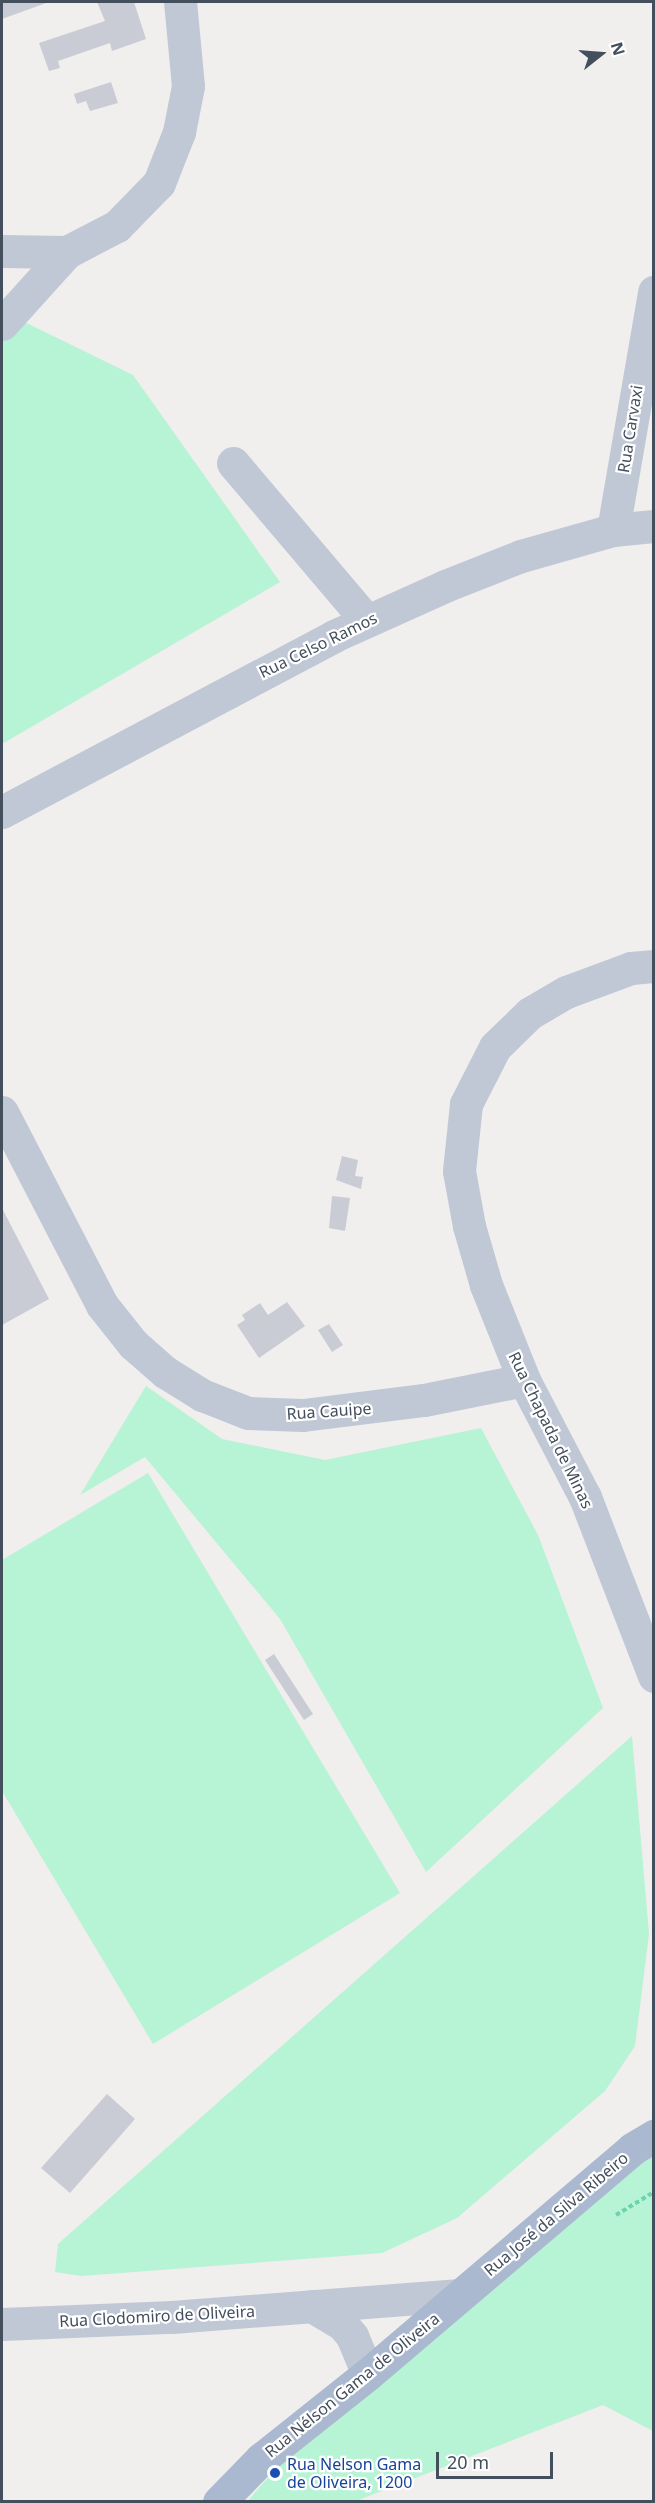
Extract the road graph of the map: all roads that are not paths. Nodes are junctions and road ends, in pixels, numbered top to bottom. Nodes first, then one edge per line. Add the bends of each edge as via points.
1 (180, 2) edge
2 (2, 251) edge
3 (67, 252) junction
4 (654, 292) edge
5 (2, 324) edge
6 (233, 463) dead end
7 (654, 526) edge
8 (614, 530) junction
9 (367, 621) junction
10 (2, 812) edge
11 (654, 966) edge
12 (2, 1112) edge
13 (524, 1380) junction
14 (654, 1676) edge
15 (654, 2136) edge
16 (460, 2295) junction
17 (312, 2306) junction
18 (2, 2324) edge
19 (368, 2374) junction
20 (219, 2502) edge

1 - 3 street via 188,86 179,132 159,183 117,226
2 - 3 street
3 - 5 street
4 - 8 street, Rua Carvaxi
6 - 9 street
7 - 8 street, Rua Celso Ramos
8 - 9 street, Rua Celso Ramos via 521,556
9 - 10 street, Rua Celso Ramos via 190,710
11 - 13 street, Rua Chapada de Minas via 631,968 566,992 530,1013 495,1047 466,1104 459,1171 469,1226 486,1285
12 - 13 street, Rua Cauipe via 102,1305 133,1344 165,1372 202,1395 248,1413 303,1415 424,1400
13 - 14 street, Rua Chapada de Minas via 585,1497
15 - 16 main road, Rua José da Silva Ribeiro via 632,2149
16 - 17 street, Rua Clodomiro de Oliveira
16 - 19 main road, Rua Nélson Gama de Oliveira
17 - 18 street, Rua Clodomiro de Oliveira
17 - 19 street via 342,2324 352,2336
19 - 20 main road, Rua Nélson Gama de Oliveira via 261,2459

